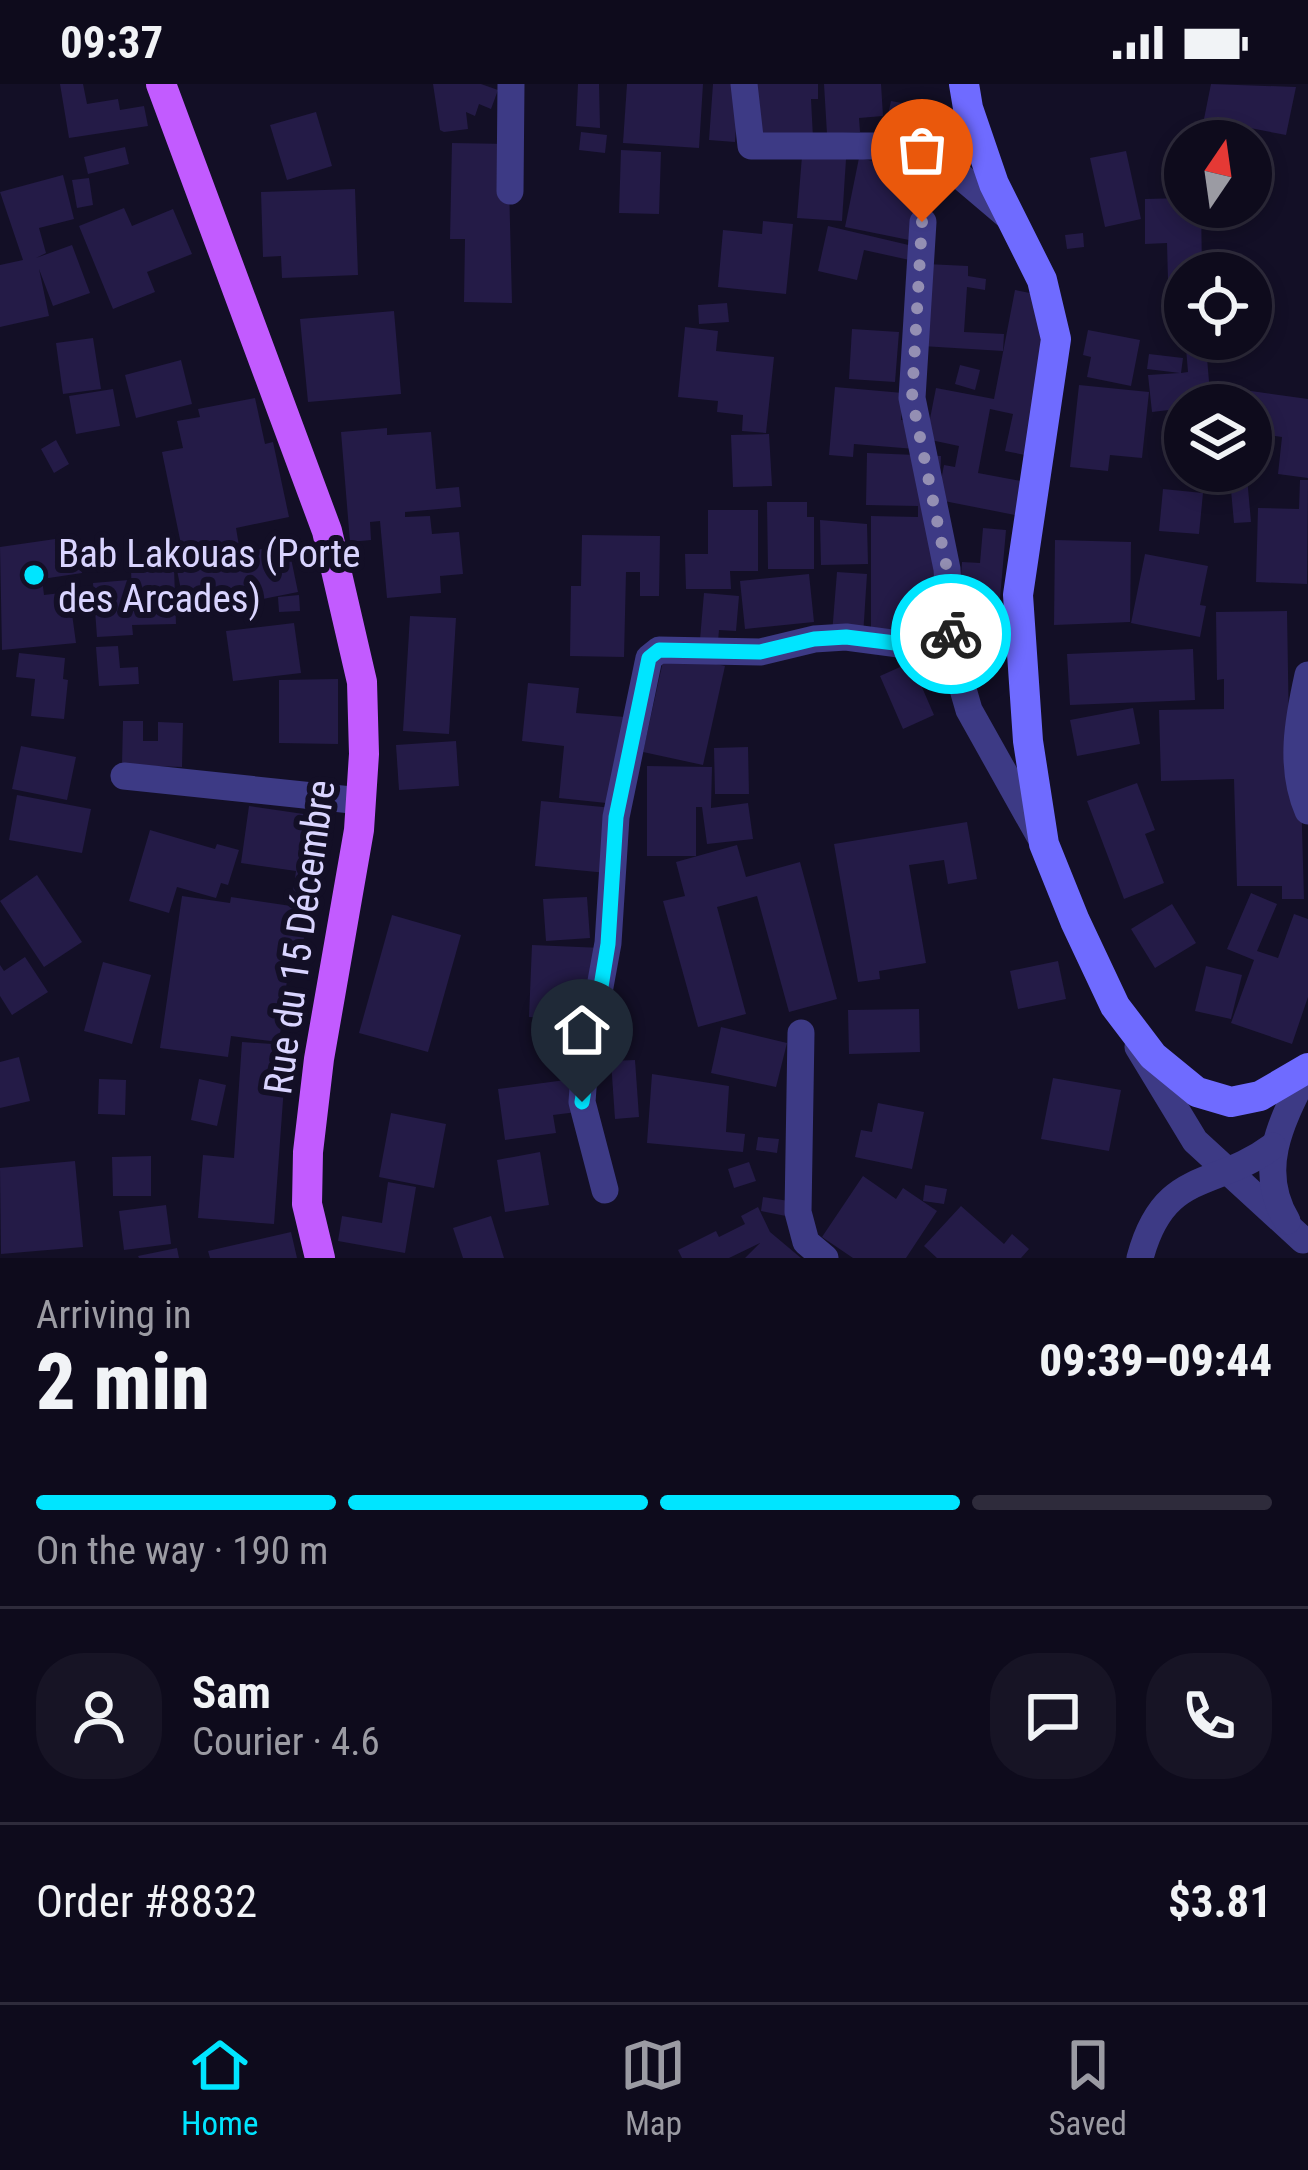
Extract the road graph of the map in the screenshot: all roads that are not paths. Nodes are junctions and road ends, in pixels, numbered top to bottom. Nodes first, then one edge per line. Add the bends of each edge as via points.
1 (161, 84) edge
2 (511, 84) edge
3 (744, 84) edge
4 (964, 84) edge
5 (510, 191) dead end
6 (1012, 220) junction
7 (922, 222) dead end
8 (952, 650) junction
9 (1308, 675) edge
10 (124, 776) dead end
11 (361, 801) junction
12 (1308, 811) edge
13 (1044, 844) junction
14 (1115, 1006) junction
15 (801, 1033) dead end
16 (1308, 1068) edge
17 (1273, 1146) junction
18 (1224, 1169) junction
19 (605, 1190) dead end
20 (1305, 1242) edge
21 (320, 1258) edge
22 (824, 1258) edge
23 (1140, 1258) edge

1 - 11 main road, Rue du 15 Décembre via 327,531 362,682
2 - 5 street
3 - 6 street via 751,146 925,146
4 - 6 street
6 - 13 street via 1042,280 1057,339 1018,595
7 - 8 street via 912,398 947,569
8 - 13 street via 969,710
8 - 19 street via 846,637 760,652 659,650 649,658 616,817 608,944 584,1074 582,1102
9 - 12 street via 1296,753
10 - 11 street
11 - 21 main road, Rue du 15 Décembre via 308,1152 307,1204
13 - 14 street
14 - 16 street via 1153,1056 1197,1092 1231,1102 1260,1096
14 - 18 street via 1195,1142
15 - 22 street via 798,1212 806,1241
16 - 17 street
17 - 18 street
17 - 20 street via 1277,1204
18 - 20 street
18 - 23 street via 1174,1195 1152,1221

